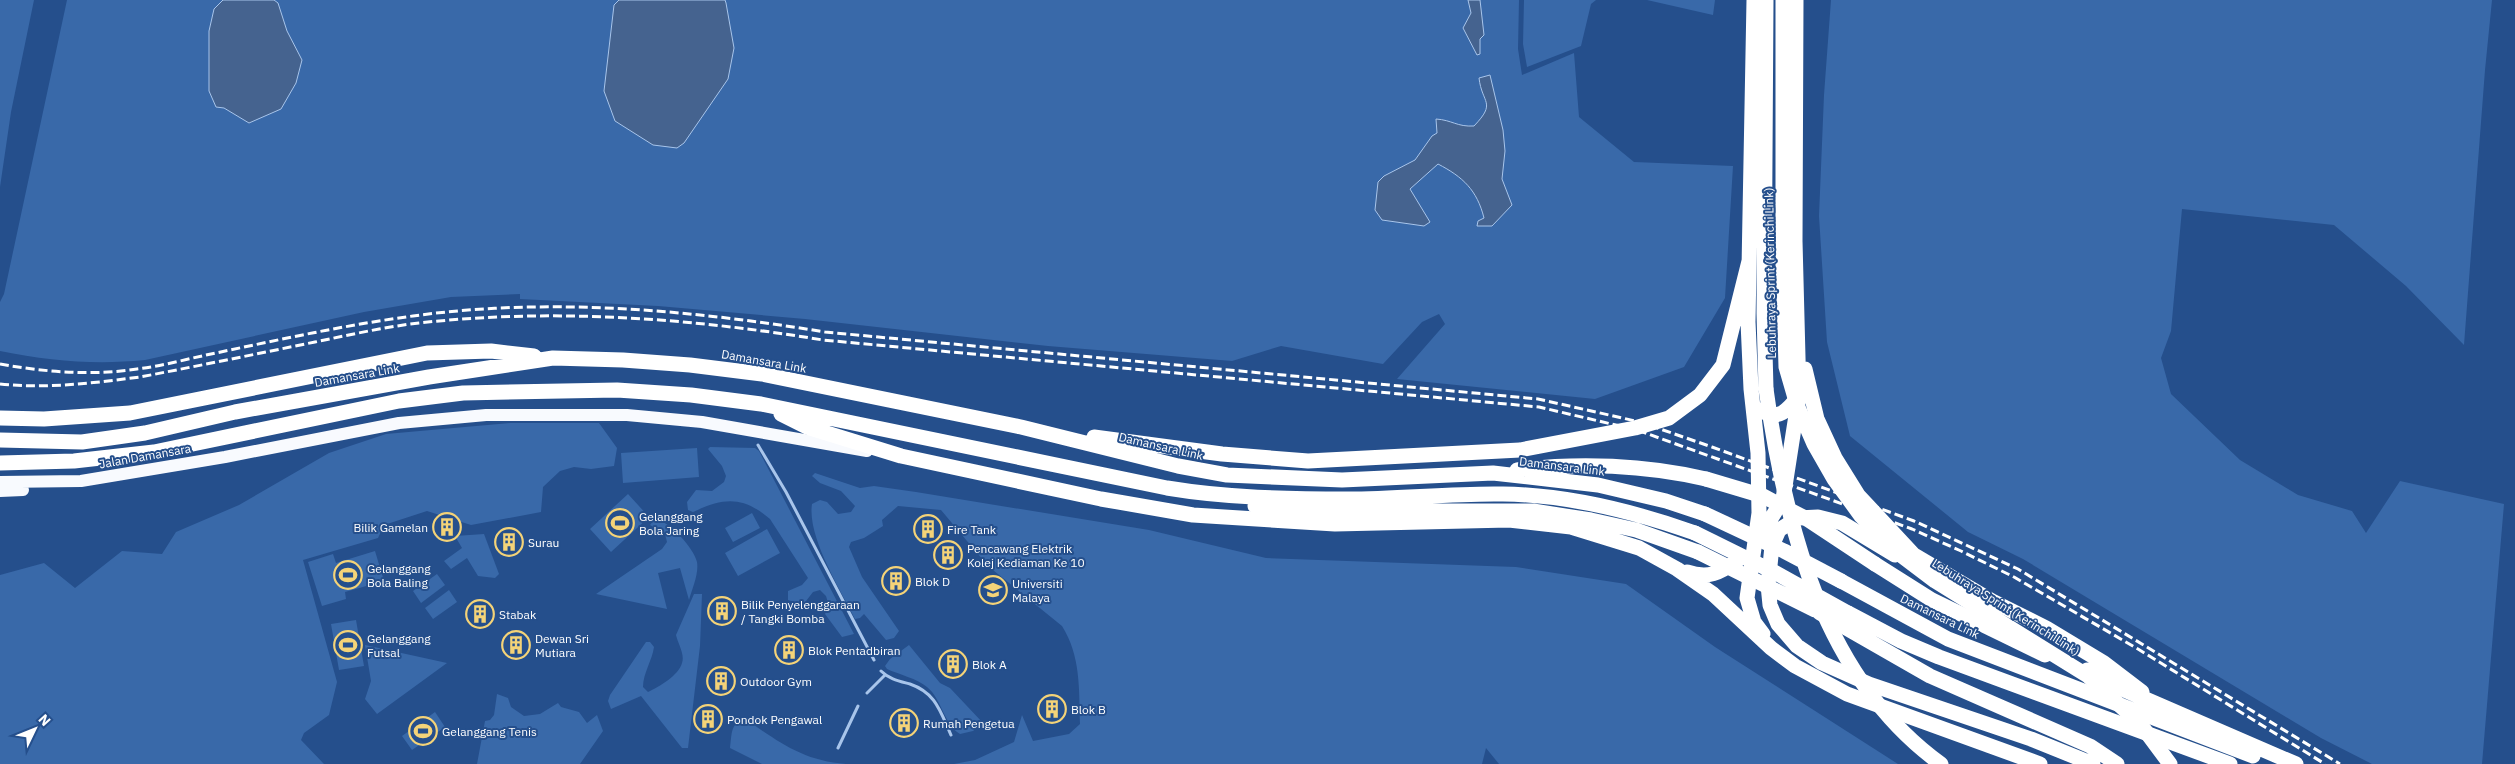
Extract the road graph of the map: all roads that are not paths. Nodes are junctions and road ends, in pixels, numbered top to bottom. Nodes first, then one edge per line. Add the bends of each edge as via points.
1 (1754, 0) edge
2 (1766, 0) edge
3 (1783, 0) edge
4 (1796, 0) edge
5 (1749, 262) junction
6 (1798, 344) junction
7 (553, 358) junction
8 (1751, 389) junction
9 (1799, 396) junction
10 (761, 404) junction
11 (0, 418) edge
12 (1021, 427) junction
13 (0, 440) edge
14 (901, 456) junction
15 (225, 457) junction
16 (0, 462) edge
17 (1493, 473) junction
18 (0, 482) edge
19 (0, 491) edge
20 (1214, 496) junction
21 (1376, 512) junction
22 (1312, 522) junction
23 (1752, 551) junction
24 (1677, 569) junction
25 (1796, 666) junction
26 (2088, 676) junction
27 (2164, 707) junction
28 (1941, 764) edge
29 (2040, 764) edge
30 (2093, 764) edge
31 (2117, 764) edge
32 (2170, 764) edge
33 (2230, 764) edge
34 (2273, 764) edge
35 (2296, 764) edge

1 - 5 highway
2 - 28 highway, Lebuhraya Sprint (Kerinchi Link), bridge via 1764,313 1766,389 1775,454 1808,578 1830,630 1854,670 1894,723
3 - 26 highway, Lebuhraya Sprint (Kerinchi Link), bridge via 1786,367 1797,405 1814,444 1861,516 1894,550 1935,581
4 - 6 highway via 1794,241
5 - 8 highway
5 - 12 highway via 1723,365 1700,395 1669,418 1635,428 1520,450 1308,461 1222,454
6 - 9 highway
6 - 27 highway via 1825,438 1858,495 1888,529 1925,563 1992,602 2046,628 2104,663
7 - 11 highway via 491,351 427,353 130,412 44,419
7 - 12 highway, Damansara Link via 657,362 762,374
7 - 13 highway, Damansara Link via 236,412 145,433 82,442
8 - 9 highway via 1759,408 1769,415 1786,412
8 - 23 highway via 1759,513
9 - 23 highway via 1783,499
10 - 14 highway via 807,427
10 - 16 highway via 617,390 463,393 399,401 154,452 74,461
10 - 20 highway
12 - 17 highway, Damansara Link via 1227,475 1342,480
14 - 15 main road, Jalan Damansara via 702,422 627,415 550,414 399,423
14 - 22 highway via 1101,499 1193,515
15 - 18 main road, Jalan Damansara via 81,481
15 - 19 main road via 78,489
17 - 26 highway, bridge via 1541,467 1673,471 1763,496 1798,514 1932,600
17 - 34 highway, Damansara Link, bridge via 1598,485 1705,514 1784,551 1948,639
20 - 21 highway via 1251,506
20 - 33 highway, bridge via 1348,499 1503,494 1565,499 1651,517 1695,533 1776,572 1901,641
21 - 22 highway
21 - 31 highway, bridge via 1533,511 1636,530 1698,552 1815,610 1930,676 2090,746
22 - 24 highway via 1372,525 1509,520 1571,526 1639,548
23 - 24 highway via 1722,571 1702,577
23 - 25 highway via 1747,598 1754,622
24 - 25 highway via 1713,594 1771,648
25 - 29 highway via 1847,694
26 - 32 highway, Lebuhraya Sprint (Kerinchi Link), bridge via 2141,725
27 - 30 highway via 2113,685 1842,523 1818,517 1798,518 1779,530 1772,546 1769,567 1770,605 1778,624 1797,646 1822,663 1869,684 2032,739
27 - 35 highway

